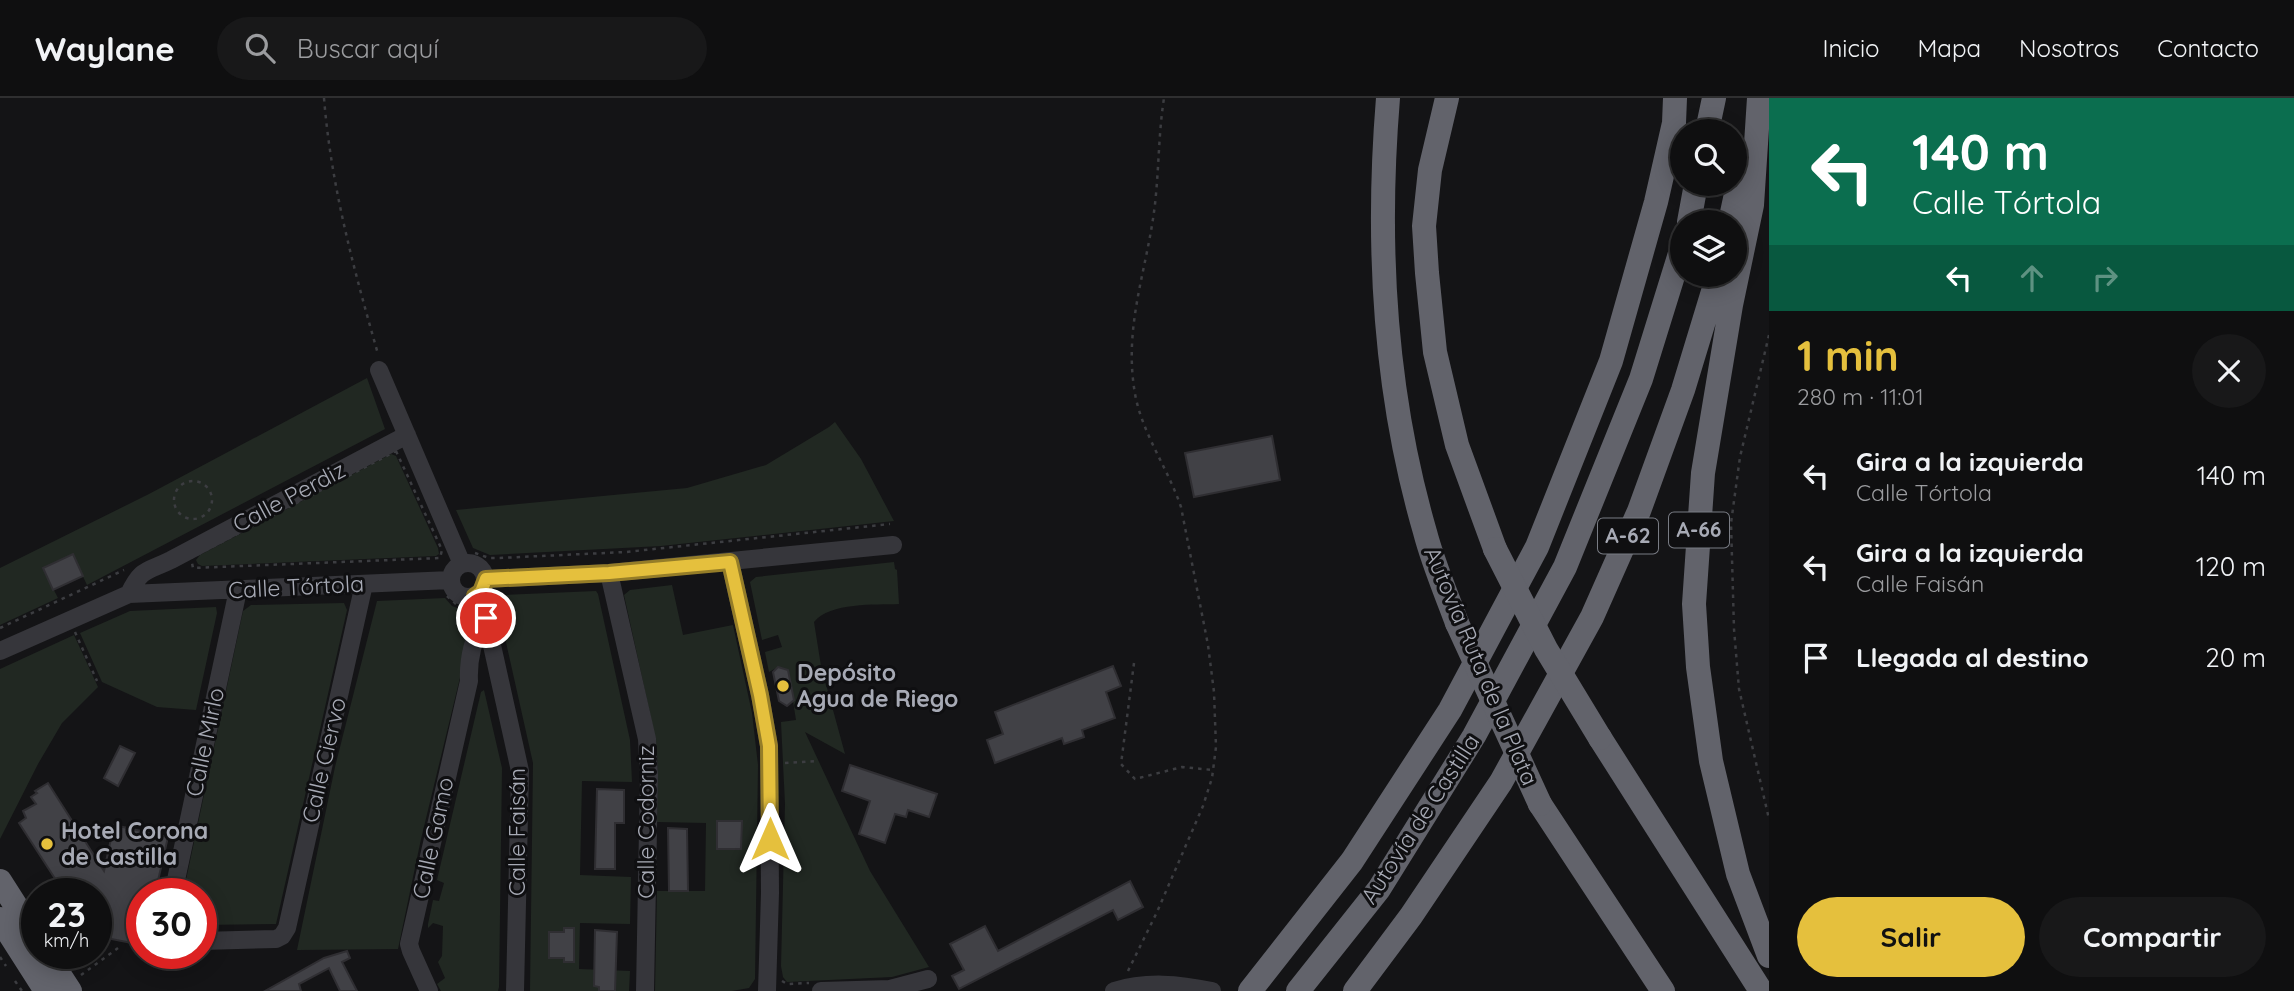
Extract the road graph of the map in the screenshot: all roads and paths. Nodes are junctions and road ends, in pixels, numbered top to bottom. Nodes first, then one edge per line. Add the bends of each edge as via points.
1 (324, 98) edge
2 (1164, 98) edge
3 (1388, 98) edge
4 (1447, 98) edge
5 (1675, 98) edge
6 (1714, 98) edge
7 (1758, 98) edge
8 (1710, 119) edge
9 (1733, 210) edge
10 (1670, 286) edge
11 (1714, 287) edge
12 (1769, 335) edge
13 (379, 370) joint
14 (407, 435) junction
15 (396, 451) joint
16 (195, 519) joint
17 (893, 545) dead end
18 (730, 562) junction
19 (165, 563) junction
20 (462, 564) junction
21 (609, 573) junction
22 (486, 579) junction
23 (451, 580) junction
24 (364, 584) junction
25 (239, 590) junction
26 (183, 592) junction
27 (136, 593) junction
28 (439, 595) dead end
29 (472, 602) junction
30 (486, 618) junction
31 (75, 632) dead end
32 (0, 651) edge
33 (1134, 663) dead end
34 (497, 668) junction
35 (97, 681) dead end
36 (469, 681) junction
37 (817, 761) dead end
38 (770, 763) junction
39 (1213, 770) junction
40 (1769, 820) edge
41 (176, 878) edge
42 (0, 881) edge
43 (21, 914) edge
44 (3, 938) edge
45 (217, 941) edge
46 (118, 948) dead end
47 (1769, 957) edge
48 (6, 966) dead end
49 (54, 969) edge
50 (779, 977) dead end
51 (928, 979) dead end
52 (15, 981) dead end
53 (1255, 985) edge
54 (64, 987) edge
55 (819, 987) edge
56 (1119, 990) edge
57 (22, 991) edge
58 (429, 991) edge
59 (515, 991) edge
60 (645, 991) edge
61 (767, 991) edge
62 (1212, 991) edge
63 (1298, 991) edge
64 (1355, 991) edge
65 (1663, 991) edge
66 (1761, 991) edge

1 - 13 path via 331,164
2 - 39 path via 1156,193 1134,310 1131,356 1143,425 1175,489 1208,645 1214,692
3 - 65 highway, Autovía Ruta de la Plata, bridge via 1381,261 1388,350 1425,535 1457,623 1540,804
4 - 66 highway, bridge via 1430,170 1424,226 1435,352 1457,445 1495,549 1546,649
5 - 53 highway via 1674,123 1656,202 1611,361 1537,547 1450,710 1352,861
6 - 8 highway
7 - 9 highway
7 - 47 highway, A-66 via 1752,205 1703,473 1694,604 1711,761 1738,874
10 - 63 highway, Autovía de Castilla / A-62 via 1641,379 1565,567 1474,736 1379,889
11 - 64 highway, Autovía de Castilla / A-62 via 1643,499 1592,617 1501,782
12 - 40 path via 1740,457 1731,523 1739,689
13 - 14 street
14 - 19 street, Calle Perdiz
14 - 20 street
15 - 15 path via 442,550 440,558 193,568 191,558
16 - 16 path via 180,515 174,501 178,487 192,480 206,485 213,498 208,513
17 - 18 street
18 - 21 street
18 - 38 street
19 - 26 street
19 - 27 street, Calle Perdiz via 136,578
20 - 22 street via 478,565
20 - 23 street
21 - 22 street
21 - 60 street, Calle Codorniz via 647,740
22 - 29 street
23 - 24 street, Calle Tórtola
23 - 29 street via 456,593
24 - 25 street, Calle Tórtola
24 - 45 street, Calle Ciervo via 287,928 276,939
25 - 26 street, Calle Tórtola
25 - 41 street, Calle Mirlo
26 - 27 street, Calle Tórtola
27 - 32 street, Calle Perdiz
28 - 29 path via 456,604
29 - 30 street, Calle Faisán
30 - 34 street, Calle Faisán
30 - 36 street, Calle Gamo via 477,630
31 - 35 path
33 - 39 path via 1121,764 1135,779 1182,767
34 - 36 street
34 - 59 street, Calle Faisán via 520,771
36 - 58 street, Calle Gamo via 409,944
37 - 38 path
38 - 61 street
39 - 56 path via 1203,806
42 - 43 highway
44 - 48 path
44 - 54 highway
46 - 54 path
49 - 54 highway
50 - 55 path via 787,984
51 - 55 street via 890,989
52 - 57 path
56 - 62 street via 1153,984

